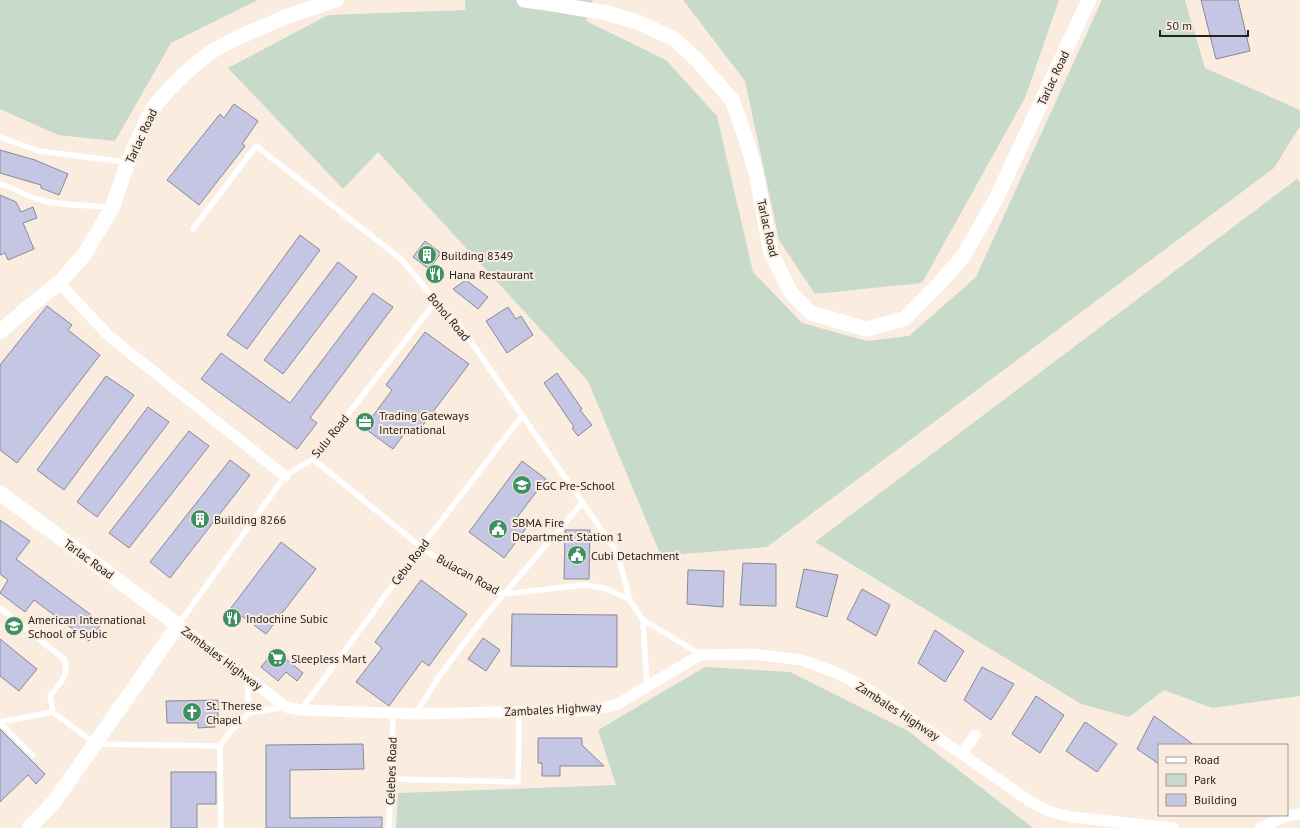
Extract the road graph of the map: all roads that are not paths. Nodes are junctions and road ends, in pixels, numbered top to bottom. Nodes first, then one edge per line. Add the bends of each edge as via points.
1 (336, 0) edge
2 (524, 0) edge
3 (1089, 0) edge
4 (0, 137) edge
5 (128, 162) junction
6 (0, 184) edge
7 (112, 208) junction
8 (193, 229) dead end
9 (59, 283) junction
10 (436, 301) junction
11 (0, 332) edge
12 (522, 416) junction
13 (313, 459) junction
14 (285, 476) junction
15 (0, 493) edge
16 (582, 503) junction
17 (421, 547) junction
18 (503, 594) junction
19 (629, 599) junction
20 (0, 608) edge
21 (643, 620) junction
22 (178, 625) junction
23 (700, 654) junction
24 (247, 677) junction
25 (647, 686) junction
26 (286, 706) junction
27 (301, 710) junction
28 (53, 712) junction
29 (519, 712) junction
30 (249, 713) junction
31 (393, 714) junction
32 (416, 714) junction
33 (0, 722) edge
34 (975, 735) dead end
35 (95, 744) junction
36 (220, 746) junction
37 (962, 754) junction
38 (32, 755) dead end
39 (391, 779) junction
40 (1300, 814) edge
41 (1287, 816) edge
42 (1288, 816) edge
43 (29, 828) edge
44 (221, 828) edge
45 (390, 828) edge
46 (1174, 828) edge
47 (1260, 828) edge

1 - 5 main road, Tarlac Road via 285,17 235,39 211,52 193,66 156,104
2 - 3 main road, Tarlac Road via 607,13 640,23 674,40 697,60 732,100 756,173 771,253 791,293 811,313 866,328 904,319 964,255 996,199
4 - 5 lane via 39,151
5 - 7 main road, Tarlac Road
6 - 7 lane via 39,200
7 - 9 main road, Tarlac Road via 84,255
8 - 10 lane, Bohol Road via 256,146 401,259
9 - 11 main road, Tarlac Road
9 - 14 street via 110,337
10 - 12 lane, Bohol Road via 460,326
10 - 13 lane, Sulu Road
12 - 16 lane, Bohol Road
12 - 17 lane, Cebu Road
13 - 14 lane, Sulu Road
13 - 17 lane, Bulacan Road
14 - 22 lane, Sulu Road
15 - 22 main road, Tarlac Road
16 - 18 lane
16 - 19 lane, Bohol Road via 614,548
17 - 18 lane, Bulacan Road
17 - 27 lane, Cebu Road
18 - 19 lane, Bulacan Road via 584,585 604,588
18 - 32 lane via 440,675
19 - 21 lane, Bohol Road
20 - 28 lane via 64,659 66,673 50,696
21 - 23 lane, Bohol Road
21 - 25 lane
22 - 24 street, Zambales Highway
22 - 35 main road, Zambales Highway
23 - 25 street, Zambales Highway
23 - 37 street, Zambales Highway via 752,654 802,660 837,673 868,689
24 - 26 street, Zambales Highway
24 - 30 lane
25 - 29 street, Zambales Highway via 616,705 592,710
26 - 27 street, Zambales Highway
26 - 30 lane
27 - 31 street, Zambales Highway
28 - 33 lane
28 - 35 lane
29 - 32 street, Zambales Highway
29 - 39 lane via 518,782
30 - 36 lane
31 - 32 street, Zambales Highway
31 - 39 lane, Celebes Road
33 - 38 lane
34 - 37 street
35 - 36 lane
35 - 43 main road, Zambales Highway via 54,802
36 - 44 lane
37 - 46 street, Zambales Highway via 1048,811 1071,817
39 - 45 lane, Celebes Road
40 - 42 street
41 - 47 street

